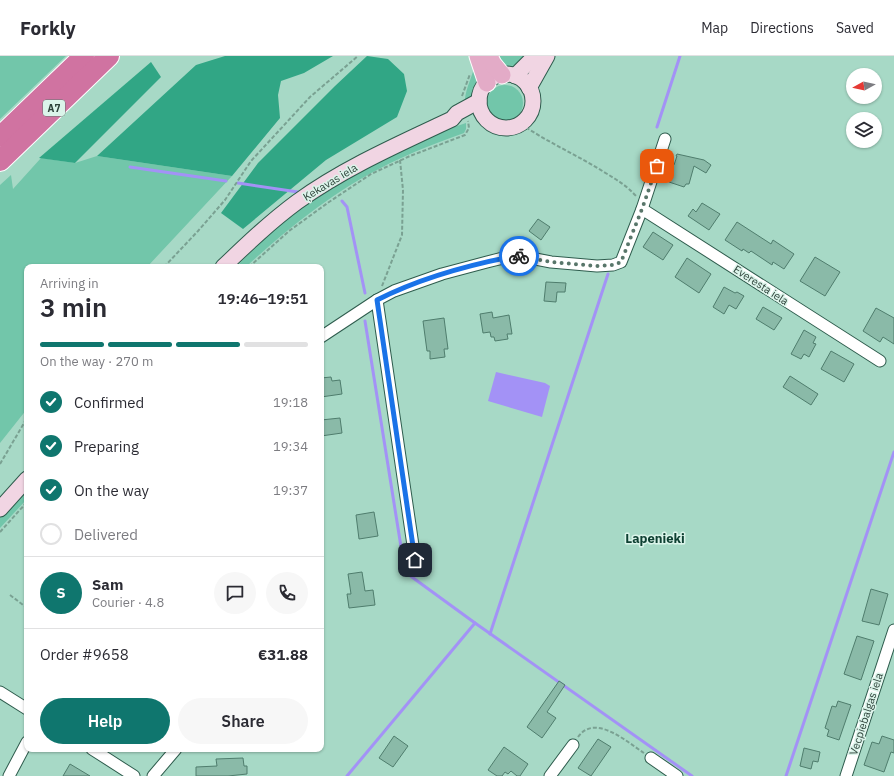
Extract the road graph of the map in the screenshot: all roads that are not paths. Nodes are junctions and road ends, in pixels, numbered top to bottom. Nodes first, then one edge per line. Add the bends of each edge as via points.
1 (84, 56) edge
2 (109, 56) edge
3 (490, 56) edge
4 (535, 56) edge
5 (548, 56) edge
6 (474, 63) edge
7 (509, 75) junction
8 (487, 83) junction
9 (529, 88) junction
10 (479, 101) junction
11 (452, 119) junction
12 (486, 119) junction
13 (0, 138) edge
14 (665, 139) dead end
15 (0, 161) edge
16 (643, 207) junction
17 (227, 264) edge
18 (377, 300) junction
19 (324, 335) edge
20 (880, 361) dead end
21 (24, 482) edge
22 (0, 509) edge
23 (415, 560) dead end
24 (894, 630) edge
25 (0, 692) edge
26 (24, 707) edge
27 (573, 745) dead end
28 (24, 748) edge
29 (97, 752) edge
30 (173, 752) edge
31 (651, 758) road end
32 (9, 776) edge
33 (134, 776) edge
34 (153, 776) edge
35 (550, 776) edge
36 (677, 776) edge
37 (846, 776) edge

1 - 13 highway, A7
2 - 15 highway, A7
3 - 7 main road via 493,64
4 - 7 main road
5 - 9 main road
6 - 8 main road
7 - 8 main road via 493,78
7 - 9 main road via 522,79
8 - 10 main road
9 - 12 main road, Ķekavas iela via 533,104 531,113 521,124 508,128 499,127
10 - 11 main road, Ķekavas iela via 457,113
10 - 12 main road
11 - 12 main road, Ķekavas iela
11 - 17 main road, Ķekavas iela via 347,170 303,198 259,233
14 - 16 street
16 - 18 street via 621,262 613,265 551,262 515,256 442,274 394,291
16 - 20 street, Everesta iela
18 - 19 street
18 - 23 street
21 - 22 main road
24 - 37 street, Vecpiebalgas iela
25 - 26 street
27 - 35 street
28 - 32 street
29 - 33 street
30 - 34 street
31 - 36 street

